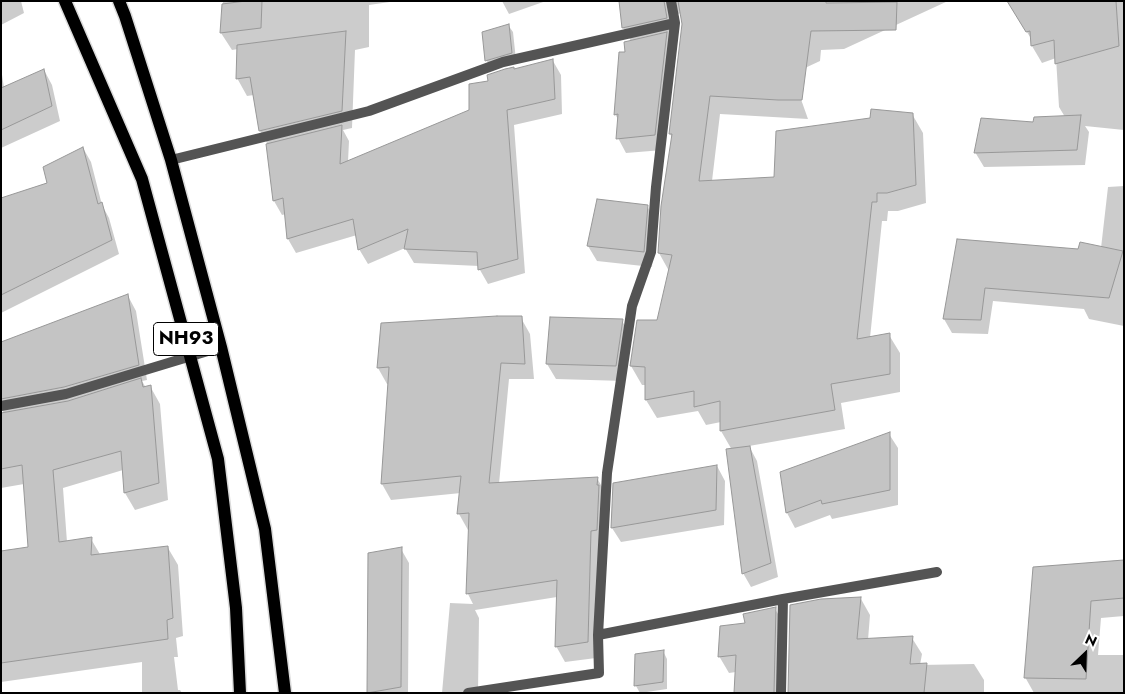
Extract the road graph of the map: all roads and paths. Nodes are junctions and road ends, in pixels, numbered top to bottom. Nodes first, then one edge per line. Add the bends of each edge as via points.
1 (65, 1) edge
2 (119, 1) edge
3 (671, 1) edge
4 (674, 22) junction
5 (171, 160) junction
6 (221, 347) junction
7 (190, 356) junction
8 (1, 406) edge
9 (937, 572) dead end
10 (783, 598) junction
11 (598, 636) junction
12 (240, 693) edge
13 (286, 693) edge
14 (468, 693) edge
15 (781, 693) edge

1 - 7 main road, NH93 via 142,179
2 - 5 main road, NH93
3 - 4 street
4 - 5 street via 503,62 369,111
4 - 11 street via 651,252 632,306 607,473
5 - 6 main road, NH93
6 - 7 street
6 - 13 main road, NH93 via 265,529
7 - 8 street via 66,394
7 - 12 main road, NH93 via 218,459 236,608
9 - 10 street
10 - 11 street
10 - 15 street
11 - 14 street via 599,673

